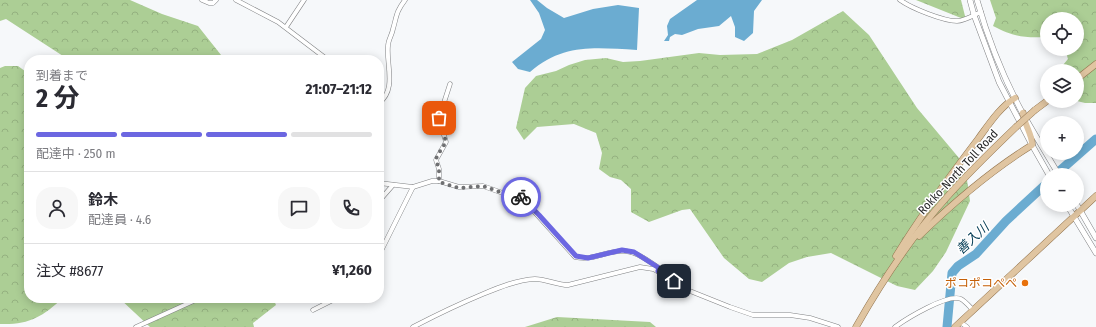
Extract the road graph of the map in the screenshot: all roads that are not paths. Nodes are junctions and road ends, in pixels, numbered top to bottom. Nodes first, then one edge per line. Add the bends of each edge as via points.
1 (202, 0) edge
2 (216, 0) edge
3 (236, 0) edge
4 (304, 0) edge
5 (404, 0) edge
6 (900, 0) edge
7 (970, 0) edge
8 (978, 0) edge
9 (981, 12) junction
10 (974, 15) junction
11 (286, 27) junction
12 (322, 55) edge
13 (1096, 64) edge
14 (1084, 73) edge
15 (450, 84) dead end
16 (384, 97) edge
17 (1015, 98) junction
18 (1009, 102) junction
19 (1040, 106) edge
20 (1023, 113) junction
21 (1032, 145) junction
22 (1045, 168) edge
23 (1055, 168) edge
24 (439, 182) junction
25 (384, 183) edge
26 (393, 184) junction
27 (413, 186) junction
28 (384, 195) edge
29 (1096, 196) edge
30 (1084, 204) edge
31 (1071, 212) edge
32 (1076, 212) edge
33 (1082, 212) edge
34 (1074, 217) junction
35 (1096, 238) edge
36 (384, 243) edge
37 (903, 253) junction
38 (1096, 253) edge
39 (658, 271) junction
40 (189, 303) edge
41 (327, 303) edge
42 (870, 303) junction
43 (313, 310) dead end
44 (973, 310) junction
45 (960, 322) junction
46 (136, 327) edge
47 (413, 327) edge
48 (838, 327) edge
49 (856, 327) edge
50 (895, 327) edge
51 (955, 327) edge
52 (967, 327) edge

1 - 2 street via 209,3
3 - 11 street
4 - 11 street
5 - 16 street via 398,10 388,45 390,74
6 - 10 street via 936,16 958,21
7 - 10 street
8 - 9 street
9 - 10 street
9 - 17 street via 998,61
10 - 18 street
11 - 12 street
13 - 14 main road
15 - 24 street via 439,118 446,142 436,160
17 - 18 main road
17 - 20 street
18 - 21 street
18 - 42 main road via 996,115 940,189 881,280
19 - 37 main road, Rokko-North Toll Road, bridge via 946,197
20 - 21 main road
20 - 23 street
21 - 22 street
21 - 37 main road via 956,200
24 - 27 street via 432,181
24 - 39 street via 459,188 483,186 521,197 576,256 588,258 622,250 634,252 659,268
25 - 26 street
26 - 27 street
26 - 28 street
27 - 36 street
29 - 30 main road
31 - 34 street
32 - 34 main road
33 - 35 street
34 - 38 street
34 - 44 main road
37 - 42 main road, Rokko-North Toll Road
39 - 47 street via 640,267 568,285 538,279 507,284 454,306
39 - 48 street via 680,287 753,314 810,318
40 - 46 street
41 - 43 street
42 - 49 main road, Rokko-North Toll Road
44 - 45 main road
44 - 50 street via 961,299 953,298 927,307
45 - 51 main road
45 - 52 street

